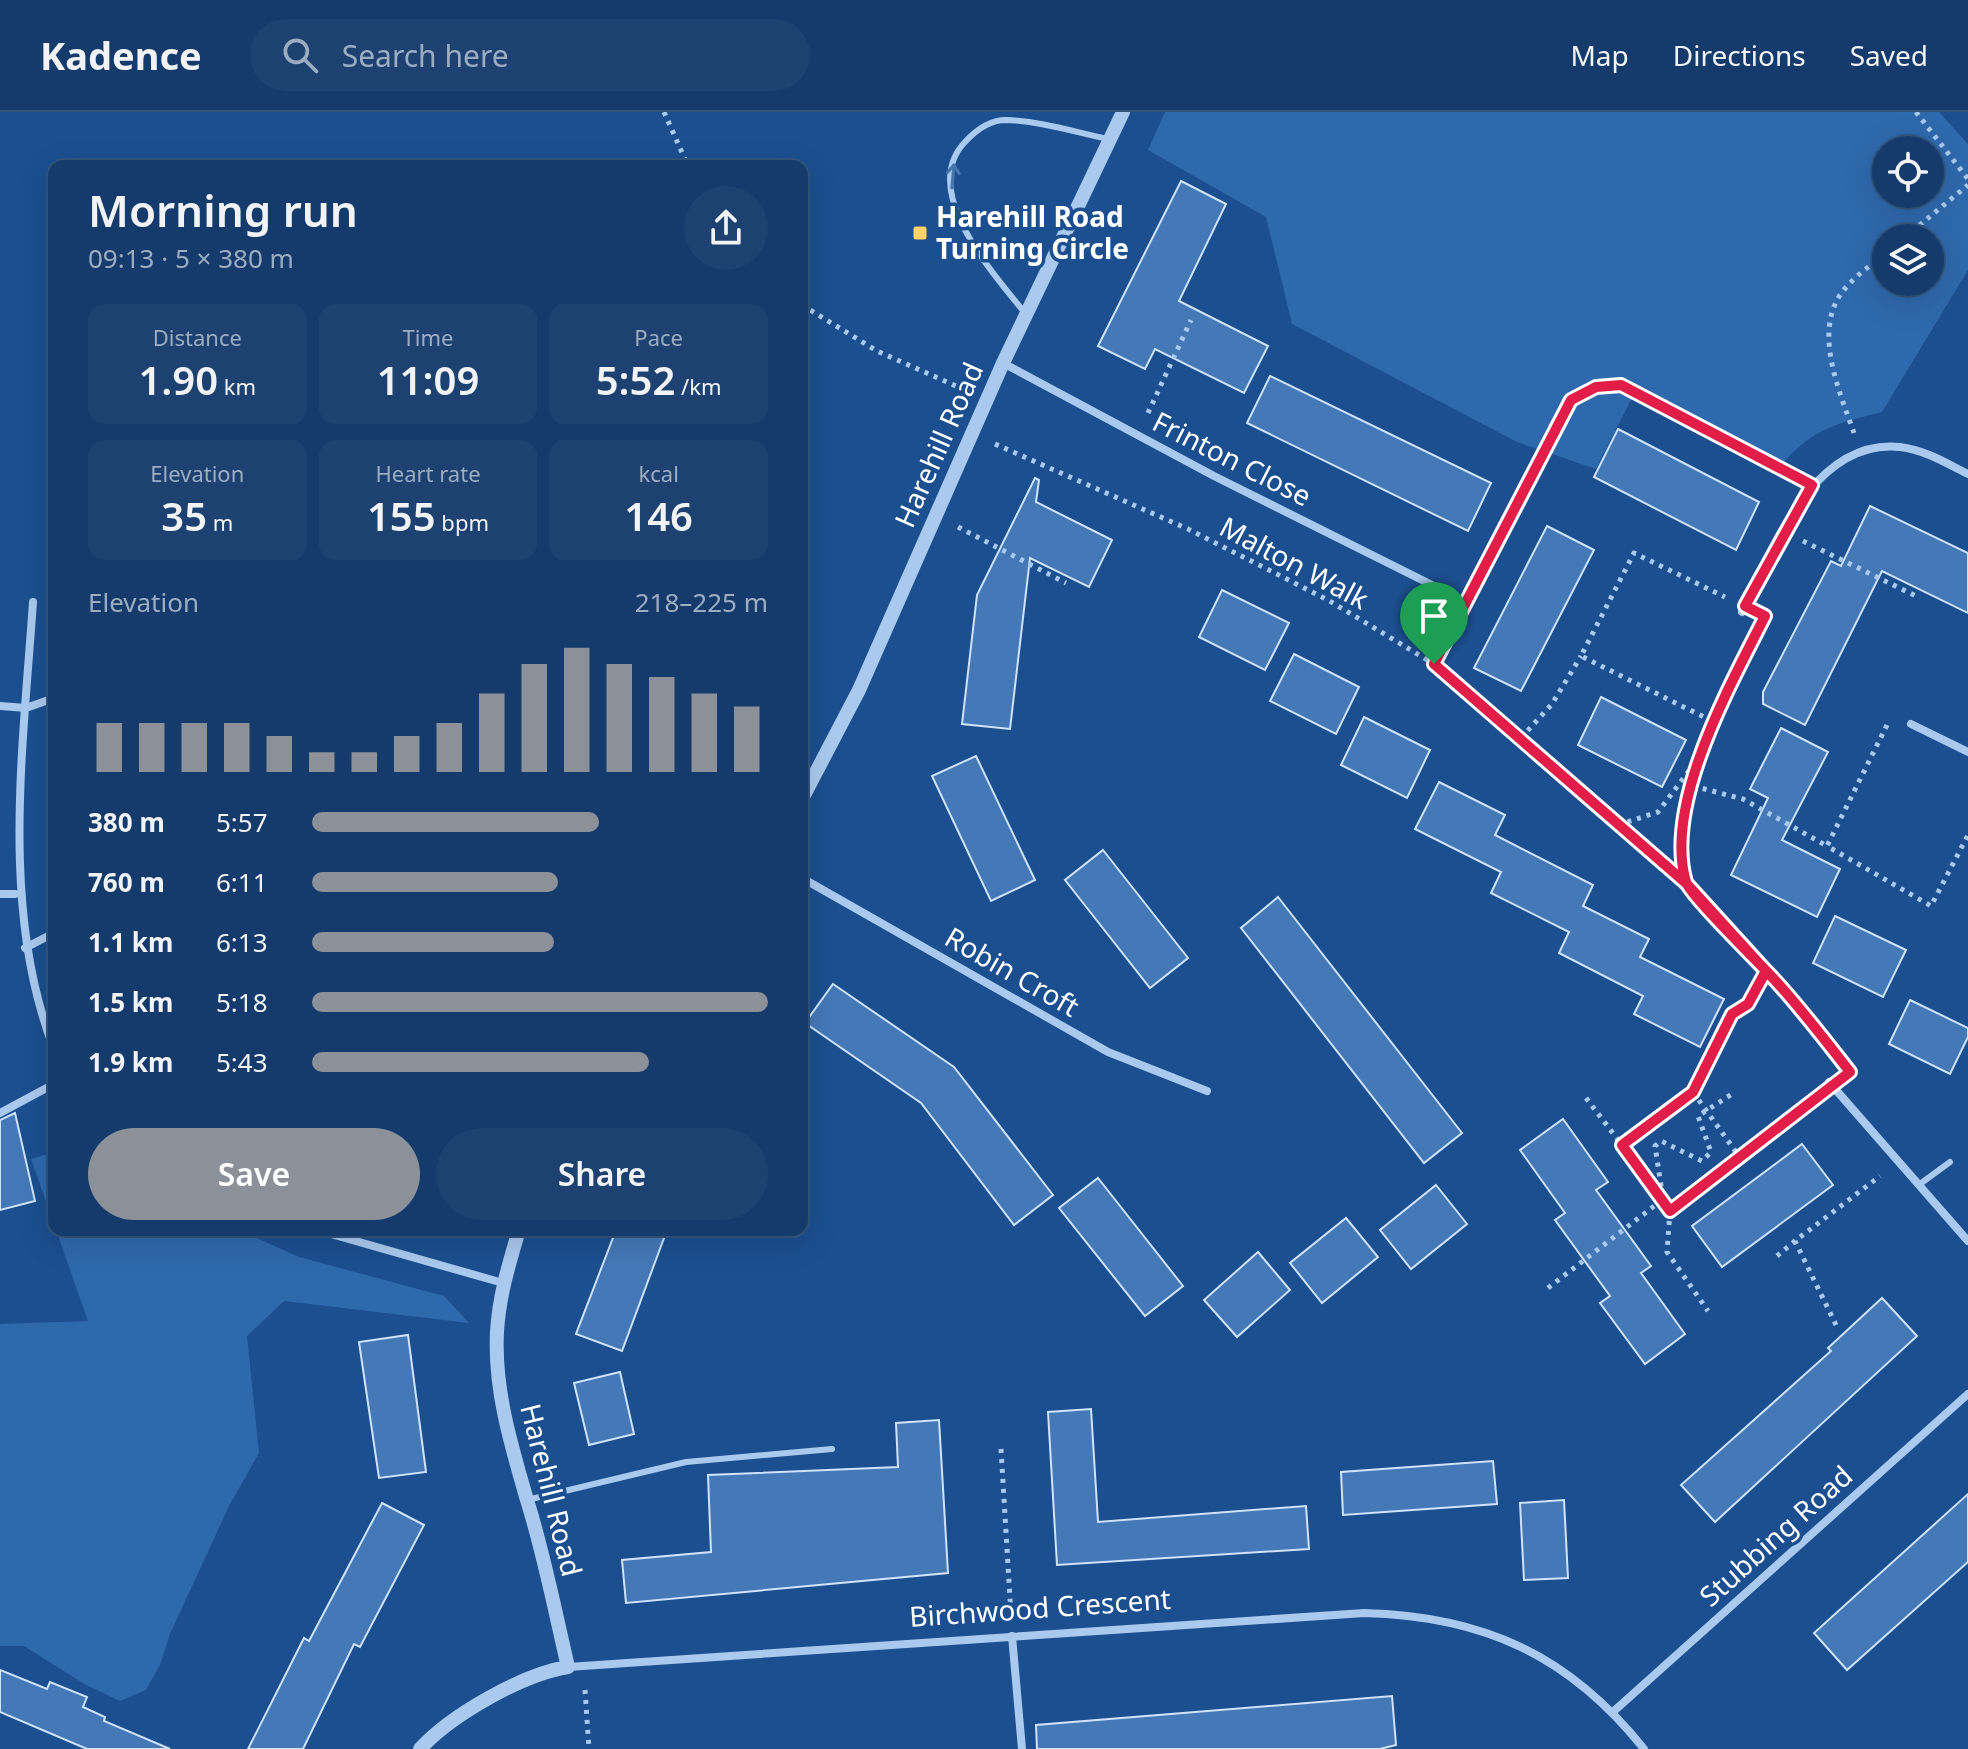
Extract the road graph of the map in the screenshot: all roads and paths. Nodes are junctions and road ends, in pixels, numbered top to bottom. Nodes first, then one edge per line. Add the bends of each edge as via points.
1 (664, 112) edge
2 (1123, 112) edge
3 (1916, 112) edge
4 (1110, 140) junction
5 (685, 160) edge
6 (1968, 182) edge
7 (1920, 224) edge
8 (1872, 265) edge
9 (808, 309) edge
10 (1026, 315) junction
11 (1191, 320) dead end
12 (1003, 363) junction
13 (987, 400) junction
14 (972, 434) junction
15 (1137, 435) junction
16 (1861, 452) junction
17 (1968, 474) edge
18 (1812, 485) junction
19 (936, 516) junction
20 (1784, 532) junction
21 (1066, 583) dead end
22 (1442, 590) dead end
23 (1920, 598) dead end
24 (33, 602) dead end
25 (1744, 609) junction
26 (1581, 656) junction
27 (1434, 664) junction
28 (48, 700) edge
29 (0, 706) edge
30 (26, 708) junction
31 (1712, 721) junction
32 (1911, 724) joint
33 (1521, 738) junction
34 (1968, 752) edge
35 (1699, 756) junction
36 (1693, 786) junction
37 (808, 788) edge
38 (1618, 825) junction
39 (1968, 835) edge
40 (1827, 846) junction
41 (808, 881) edge
42 (1687, 884) junction
43 (0, 894) edge
44 (15, 894) junction
45 (48, 936) edge
46 (25, 948) junction
47 (1766, 971) junction
48 (48, 1037) edge
49 (1832, 1084) junction
50 (48, 1087) edge
51 (1207, 1091) dead end
52 (1693, 1092) junction
53 (1732, 1094) dead end
54 (1586, 1098) dead end
55 (1705, 1109) junction
56 (0, 1113) edge
57 (1622, 1145) junction
58 (1741, 1159) junction
59 (1899, 1161) junction
60 (1950, 1162) dead end
61 (1920, 1184) junction
62 (1660, 1198) junction
63 (1670, 1211) junction
64 (338, 1236) edge
65 (517, 1236) edge
66 (1795, 1241) junction
67 (1968, 1241) edge
68 (1777, 1256) dead end
69 (503, 1283) junction
70 (1548, 1288) dead end
71 (1708, 1311) dead end
72 (1836, 1325) dead end
73 (1968, 1394) edge
74 (832, 1449) dead end
75 (1001, 1449) dead end
76 (527, 1500) junction
77 (1012, 1636) junction
78 (575, 1666) junction
79 (1614, 1711) junction
80 (420, 1749) edge
81 (589, 1749) edge
82 (1022, 1749) edge
83 (1644, 1749) edge

1 - 5 path
2 - 4 street, Harehill Road
3 - 6 path
4 - 10 street, Harehill Road
10 -> 4 lane via 958,217 950,172 961,146 980,127 1003,120
6 - 7 path
8 - 16 path via 1849,284 1830,318 1833,371
9 - 13 path via 877,351
10 - 12 street, Harehill Road
11 - 15 path
12 - 13 street, Harehill Road
12 - 15 street, Frinton Close
13 - 14 street, Harehill Road
14 - 19 street, Harehill Road
14 - 27 path, Malton Walk via 1188,529 1328,600
15 - 22 street, Frinton Close
16 - 17 street via 1902,447
16 - 18 street via 1832,466
18 - 20 street
18 - 27 path via 1621,385 1596,387 1571,400
19 - 21 path
19 - 37 street, Harehill Road via 859,690
20 - 23 path
20 - 25 street
24 - 30 street
25 - 26 path via 1634,553
25 - 31 path via 1765,616
26 - 31 path
26 - 33 path via 1552,704
27 - 33 path, Malton Walk
28 - 30 street
29 - 30 street
30 - 44 street
31 - 35 path
32 - 34 street
32 - 40 path via 1893,713
33 - 38 path, Malton Walk
35 - 36 path
35 - 38 path via 1658,812
36 - 40 path via 1743,799
36 - 42 path via 1682,841
38 - 42 path, Malton Walk
39 - 40 path via 1931,906
41 - 51 street, Robin Croft via 1108,1052
42 - 47 path, Malton Walk
43 - 44 street
44 - 46 street
45 - 46 street
46 - 48 street via 35,1010
47 - 49 path, Malton Walk via 1850,1072
47 - 52 path via 1748,1004 1732,1014
49 - 58 path
49 - 59 street
50 - 56 street
52 - 55 path
52 - 57 path
53 - 55 path
54 - 57 path
55 - 58 path
55 - 62 path via 1698,1116 1711,1152 1702,1161 1661,1141 1655,1146
57 - 62 path
58 - 63 path
59 - 61 street
59 - 66 path
60 - 61 lane
61 - 67 street
62 - 63 path
62 - 70 path
63 - 71 path via 1667,1252
64 - 69 street
65 - 69 street, Harehill Road
66 - 68 path
66 - 72 path
69 - 76 street, Harehill Road via 497,1334 501,1393 511,1456
73 - 79 street, Stubbing Road
74 - 76 lane via 686,1462
75 - 77 path
76 - 78 street, Harehill Road
77 - 78 street, Birchwood Crescent
77 - 79 street, Birchwood Crescent via 1414,1614 1487,1631 1530,1649 1579,1680
77 - 82 street
78 - 80 street, Birchwood Crescent via 541,1671 434,1734
78 - 81 path
79 - 83 street, Birchwood Crescent

